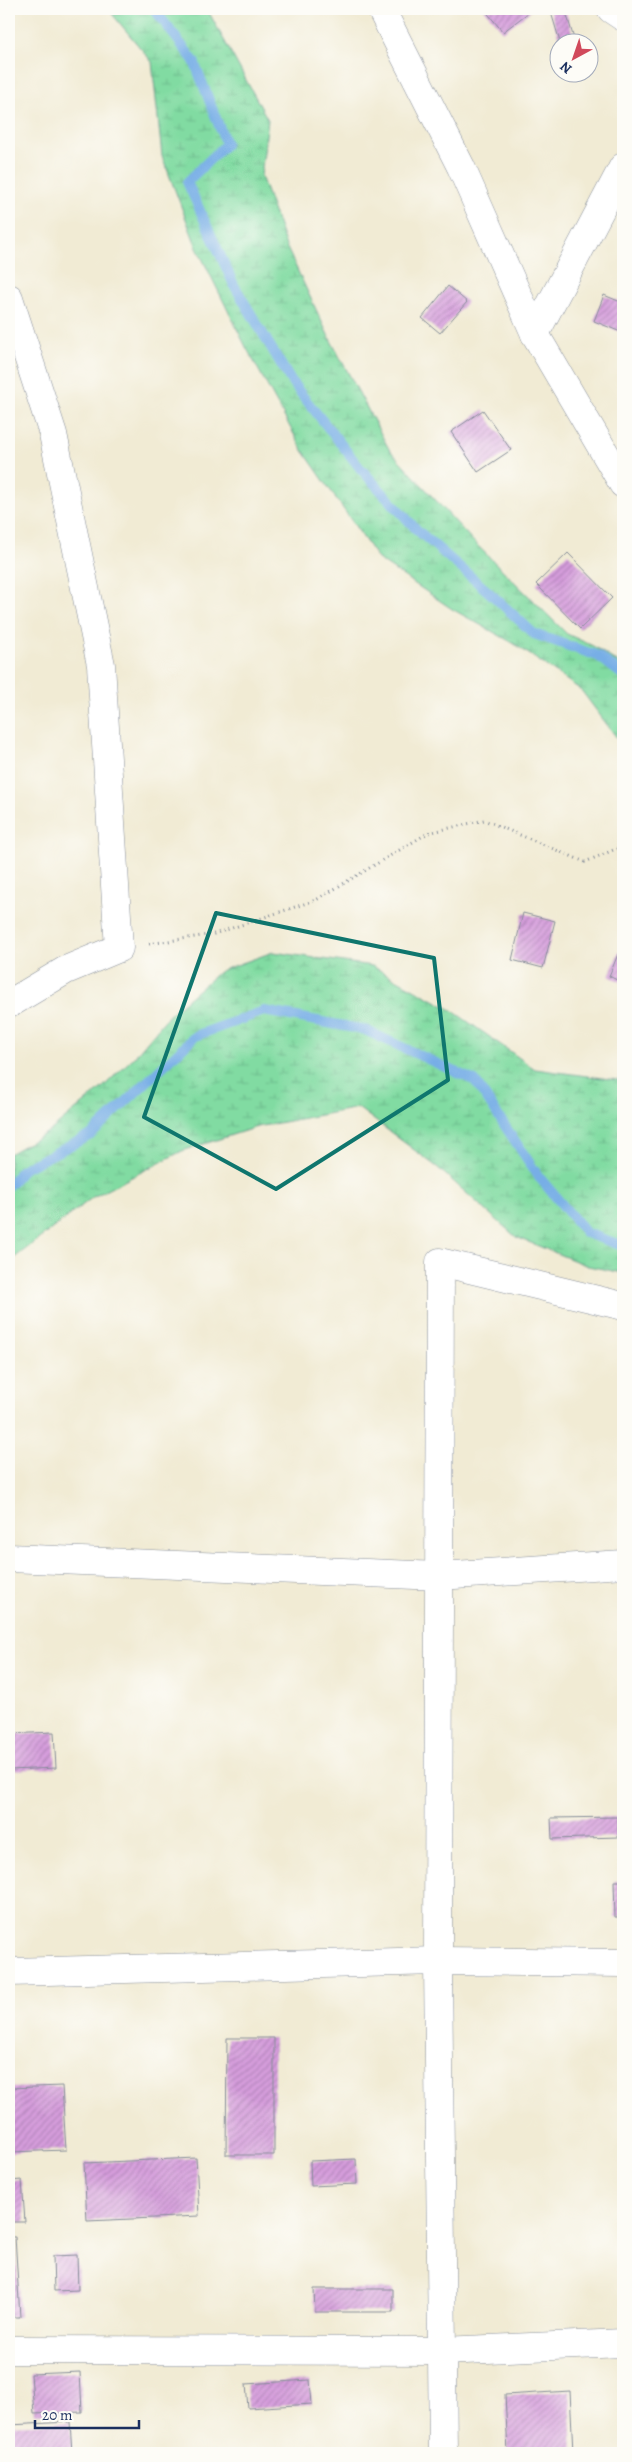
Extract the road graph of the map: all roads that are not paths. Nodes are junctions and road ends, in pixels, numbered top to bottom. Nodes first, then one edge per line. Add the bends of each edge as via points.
1 (381, 9) edge
2 (611, 9) edge
3 (623, 17) edge
4 (623, 167) edge
5 (9, 298) edge
6 (535, 334) junction
7 (623, 484) edge
8 (9, 1004) edge
9 (623, 1306) edge
10 (9, 1558) edge
11 (623, 1564) edge
12 (439, 1576) junction
13 (438, 1962) junction
14 (623, 1963) edge
15 (9, 1972) edge
16 (623, 2344) edge
17 (9, 2350) edge
18 (442, 2351) junction
19 (443, 2453) edge

1 - 6 street via 460,167
2 - 3 street
4 - 6 street
5 - 8 street via 53,434 101,665 119,948 66,970
6 - 7 street
9 - 12 street via 440,1262
10 - 12 street
11 - 12 street
12 - 13 street
13 - 14 street
13 - 15 street
13 - 18 street
16 - 18 street
17 - 18 street
18 - 19 street

